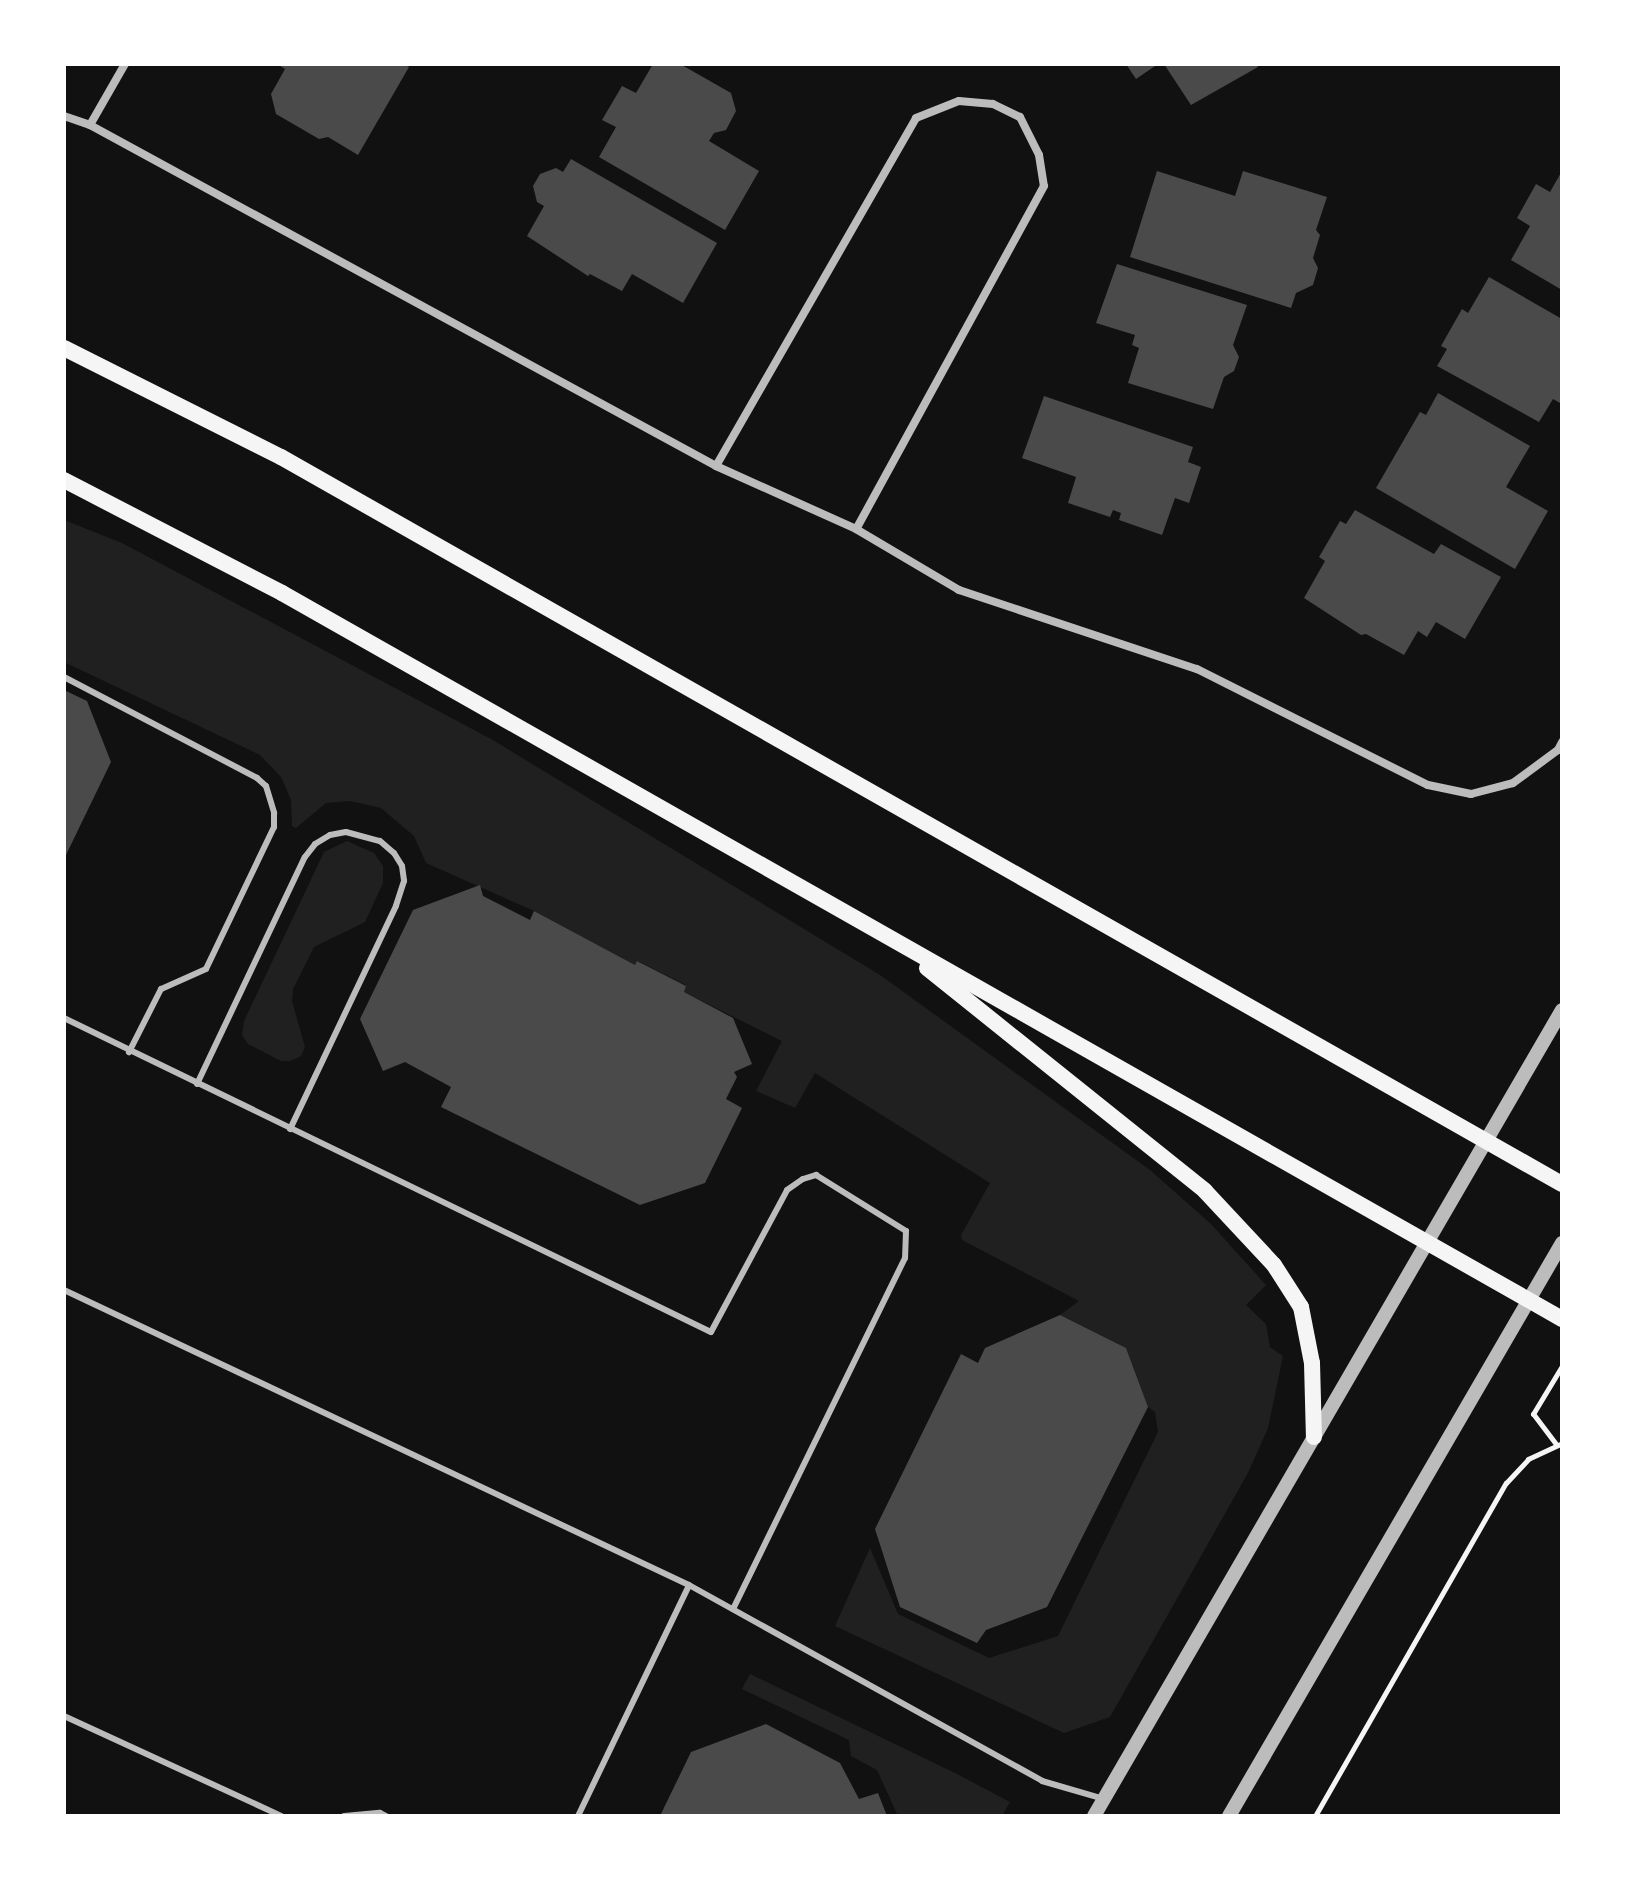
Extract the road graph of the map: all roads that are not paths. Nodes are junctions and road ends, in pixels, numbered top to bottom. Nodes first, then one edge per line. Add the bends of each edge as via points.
1 (125, 64) edge
2 (64, 116) edge
3 (90, 125) junction
4 (64, 348) edge
5 (716, 466) junction
6 (64, 480) edge
7 (856, 529) junction
8 (64, 677) edge
9 (1562, 742) edge
10 (885, 935) junction
11 (1562, 1010) edge
12 (64, 1018) edge
13 (129, 1052) junction
14 (197, 1084) junction
15 (290, 1129) junction
16 (1485, 1140) junction
17 (1562, 1184) edge
18 (1426, 1242) junction
19 (1562, 1243) edge
20 (64, 1290) edge
21 (1528, 1300) junction
22 (1562, 1319) edge
23 (1314, 1437) junction
24 (689, 1585) junction
25 (733, 1609) junction
26 (64, 1716) edge
27 (1104, 1799) junction
28 (281, 1816) edge
29 (344, 1816) edge
30 (386, 1816) edge
31 (578, 1816) edge
32 (1094, 1816) edge
33 (1229, 1816) edge

1 - 3 street
2 - 3 street
3 - 5 street
4 - 16 main road via 308,472
5 - 7 street
5 - 7 street via 916,118 959,101 993,104 1020,117 1039,155 1044,186
6 - 10 main road via 282,593
7 - 9 street via 959,590 1197,669 1428,785 1471,794 1513,783
8 - 13 lane via 257,778 266,786 274,813 274,827 206,969 161,989
10 - 18 main road
10 - 23 main road via 1205,1191 1274,1265 1301,1307 1312,1363
11 - 16 street
12 - 13 lane
13 - 14 lane
14 - 15 lane
14 - 15 lane via 305,857 330,835 346,832 380,841 402,866 404,881
15 - 25 lane via 711,1332 787,1190 803,1179 816,1175 906,1231 905,1258
16 - 17 main road
16 - 18 street
18 - 21 main road
18 - 23 street
19 - 21 street
20 - 24 lane
21 - 22 main road
21 - 33 street
23 - 27 street
24 - 25 lane
24 - 31 lane
25 - 27 lane via 1042,1781
26 - 28 lane
27 - 32 street
29 - 30 lane

